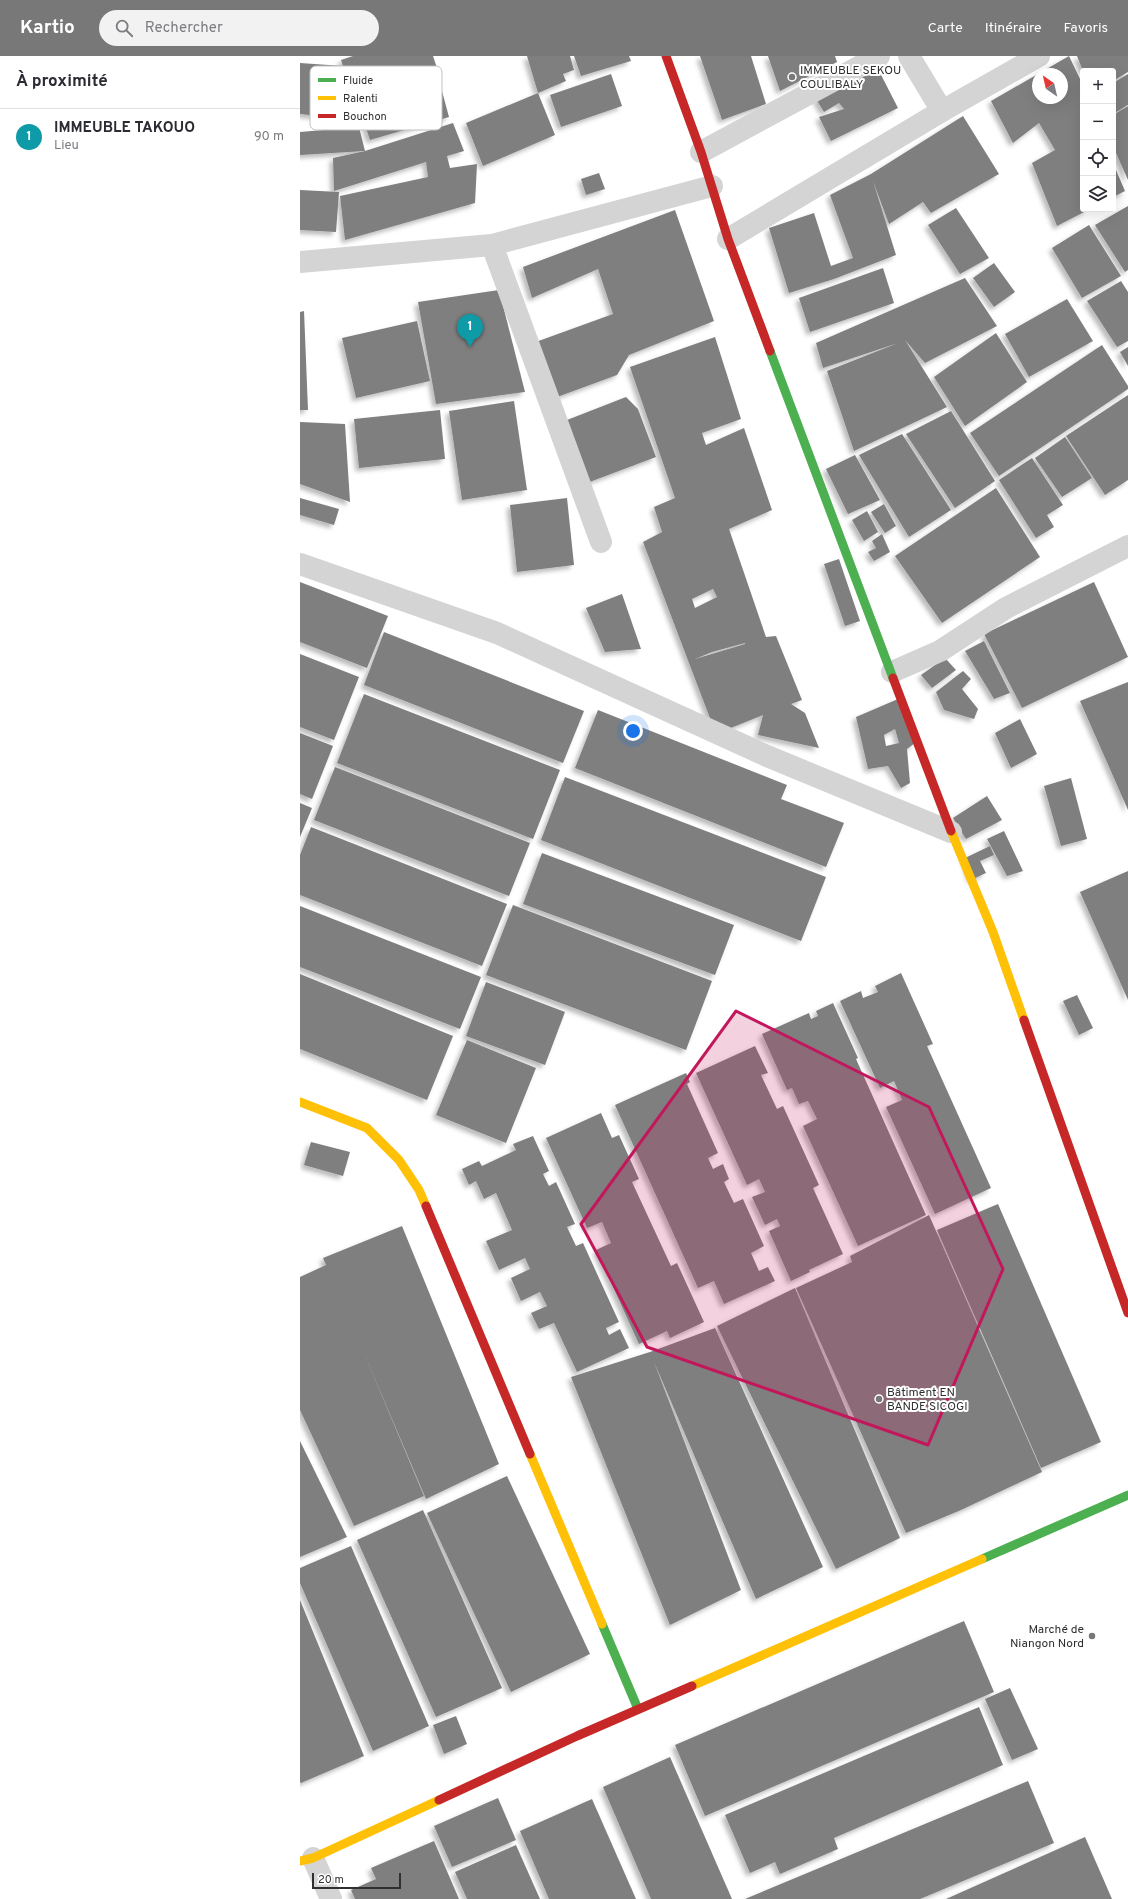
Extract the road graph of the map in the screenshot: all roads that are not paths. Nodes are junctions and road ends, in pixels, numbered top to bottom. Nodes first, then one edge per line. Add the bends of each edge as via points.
1 (666, 56) edge
2 (879, 56) edge
3 (909, 56) edge
4 (1039, 56) edge
5 (942, 111) junction
6 (700, 152) junction
7 (712, 186) junction
8 (728, 239) junction
9 (492, 245) junction
10 (300, 262) edge
11 (601, 542) dead end
12 (1128, 546) edge
13 (300, 564) edge
14 (892, 672) junction
15 (951, 832) junction
16 (300, 1102) edge
17 (1128, 1313) edge
18 (1128, 1495) edge
19 (638, 1709) junction
20 (306, 1859) edge
21 (331, 1899) edge

1 - 6 street
2 - 6 street
3 - 5 street
4 - 5 street
5 - 8 street
6 - 7 street
7 - 8 street
7 - 9 street
8 - 14 street
9 - 10 street
9 - 11 street
12 - 14 street via 1006,608 940,651
13 - 15 street via 497,633 767,756
14 - 15 street
15 - 17 street via 993,932
16 - 19 street via 367,1128 399,1160 419,1190
18 - 19 street
19 - 20 street
20 - 21 street

